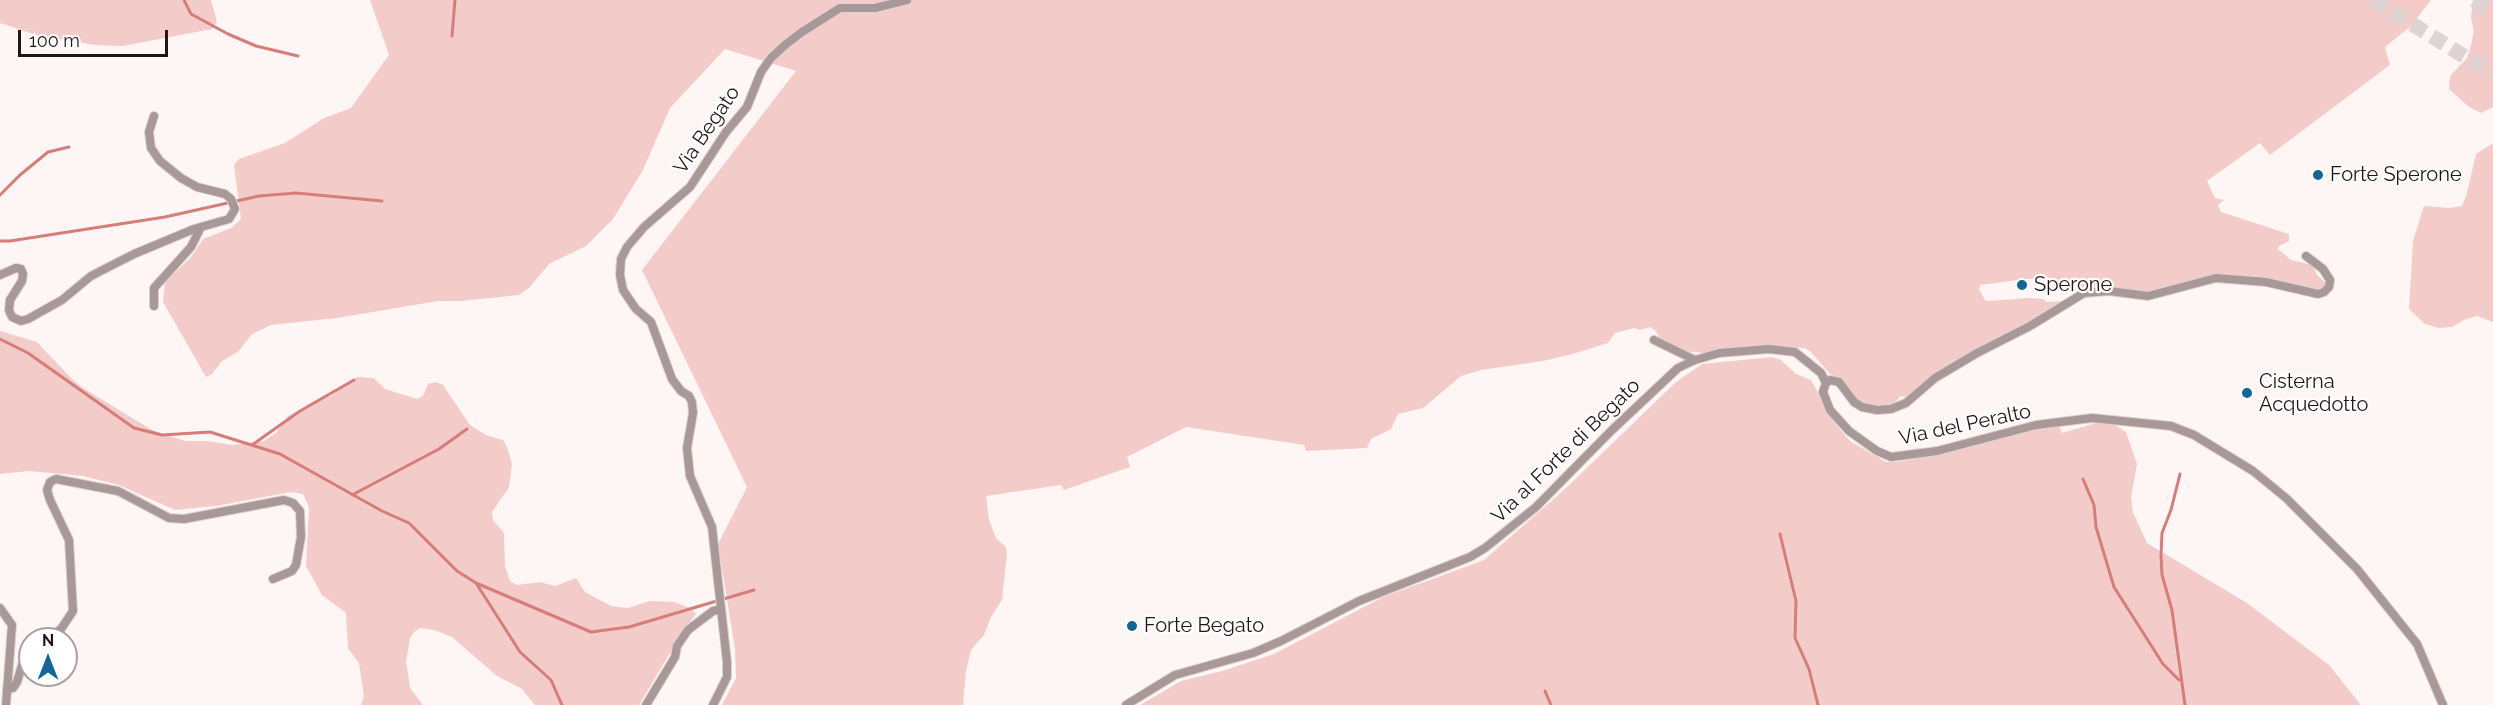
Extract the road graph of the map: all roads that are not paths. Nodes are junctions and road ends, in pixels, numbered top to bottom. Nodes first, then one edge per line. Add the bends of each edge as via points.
1 (907, 0) edge
2 (154, 116) dead end
3 (201, 227) junction
4 (2306, 256) dead end
5 (0, 275) edge
6 (154, 306) dead end
7 (1654, 340) dead end
8 (1695, 360) junction
9 (1826, 383) junction
10 (273, 579) dead end
11 (0, 608) edge
12 (721, 609) junction
13 (62, 627) edge
14 (18, 679) edge
15 (7, 689) junction
16 (6, 705) edge
17 (646, 705) edge
18 (713, 705) edge
19 (1126, 705) edge
20 (2443, 705) edge

1 - 12 street, Via Begato via 875,8 840,8 785,45 761,72 747,107 690,188 644,227 621,259 620,275 627,297 653,328 672,379 692,402 687,448 690,476 712,527
2 - 3 street via 149,132 151,148 160,161 189,183 231,199 235,209 229,219
3 - 5 street via 91,276 62,300 21,321 12,317 9,310 10,300 22,281 21,269
3 - 6 street via 191,247 154,288
4 - 9 street, Via del Peralto via 2330,280 2324,292 2216,278 2148,296 2109,291 2084,293 1935,378 1906,403 1891,409 1862,407 1839,382
7 - 8 street
8 - 9 street, Via al Forte di Begato via 1719,353 1769,349 1795,352
8 - 19 street, Via al Forte di Begato via 1678,368 1536,507 1485,548 1359,601 1281,641 1175,675
9 - 20 street, Via del Peralto via 1823,392 1830,410 1842,424 1877,451 1892,457 1938,451 2036,425 2092,418 2171,426 2194,435 2253,471 2286,498 2357,569 2417,644
10 - 13 street via 292,571 296,565 300,511 293,503 284,500 184,519 169,518 118,491 56,479 47,490 69,540 74,611
11 - 15 street via 12,625
12 - 17 street via 688,630
12 - 18 street, Via Begato via 727,677
14 - 15 street via 13,688
15 - 16 street

